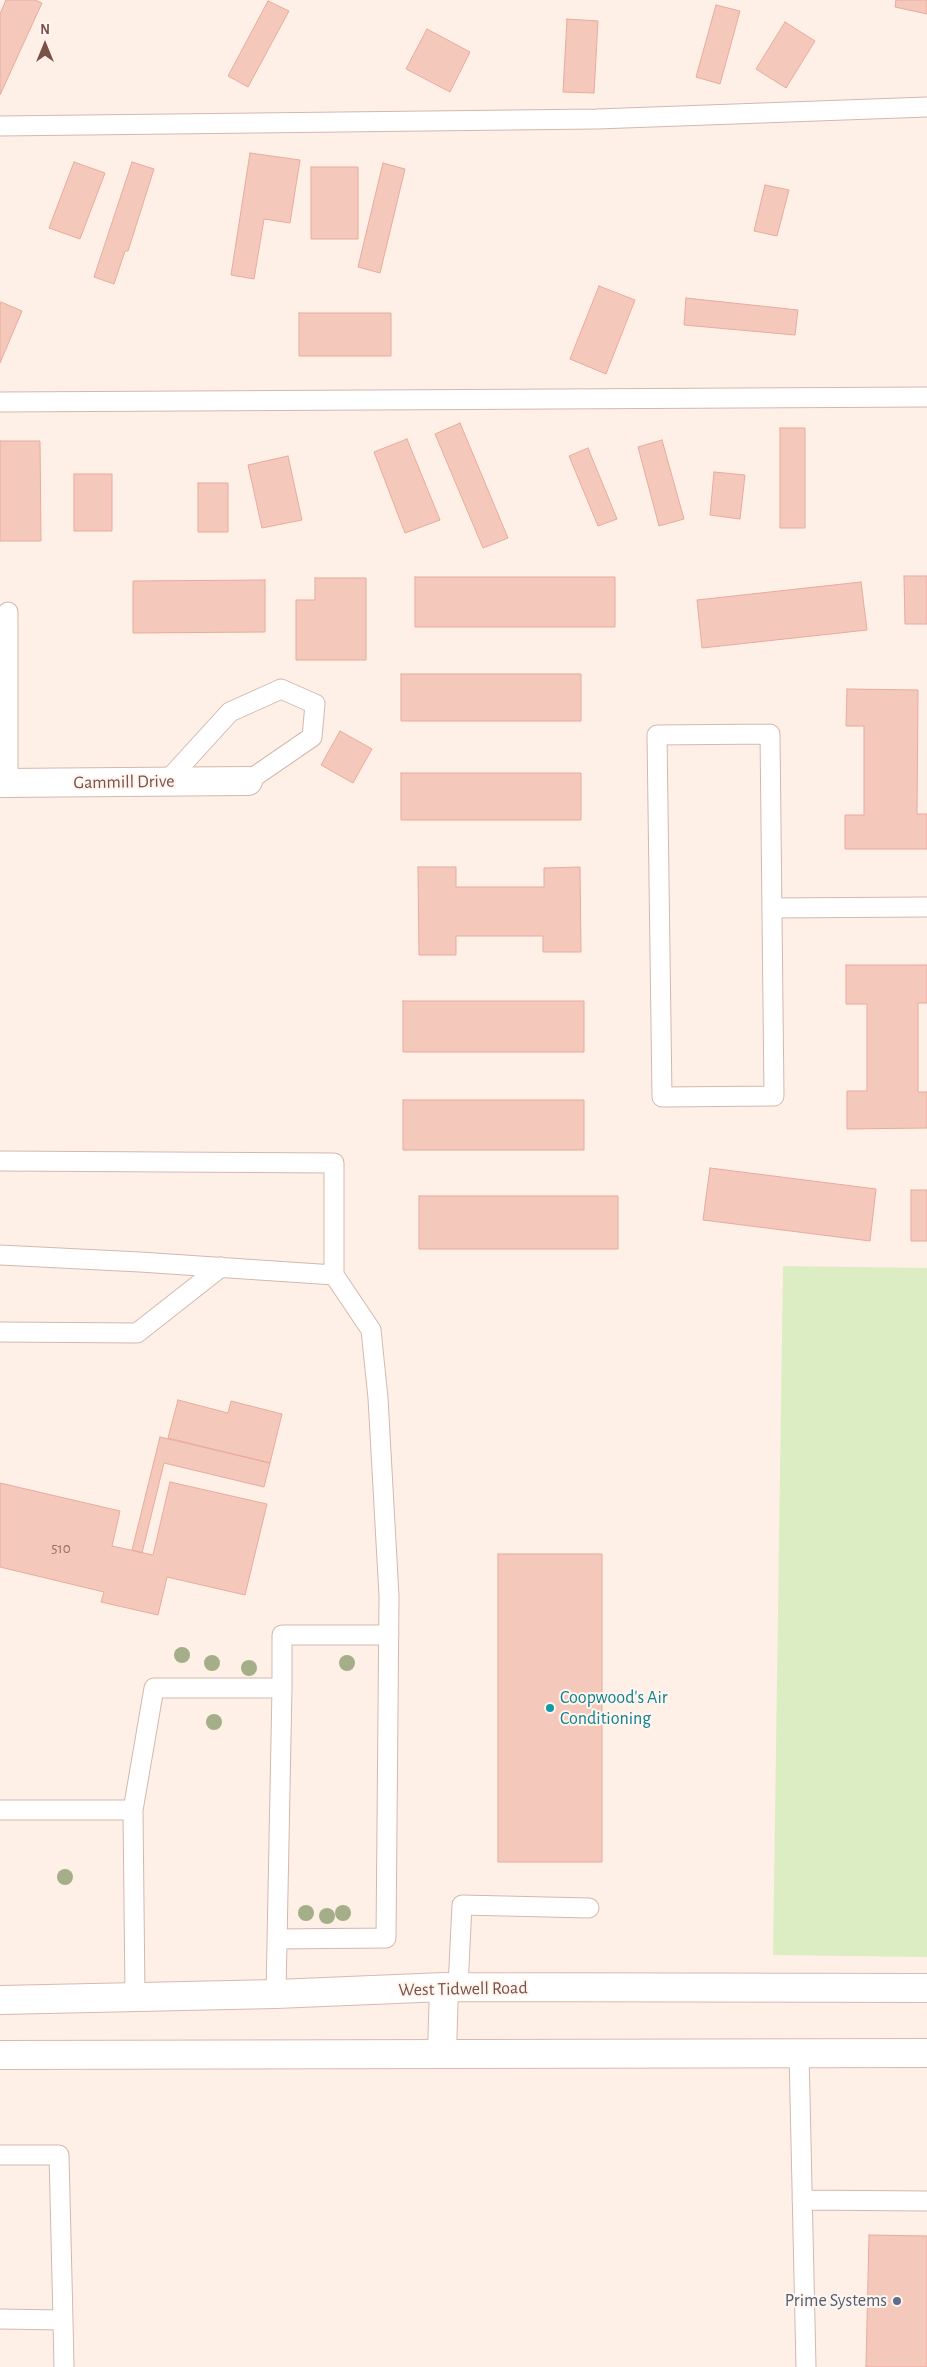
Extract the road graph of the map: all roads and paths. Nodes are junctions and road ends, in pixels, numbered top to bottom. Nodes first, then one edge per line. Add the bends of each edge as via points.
1 (927, 108) edge
2 (0, 126) edge
3 (927, 397) edge
4 (0, 402) edge
5 (8, 612) dead end
6 (248, 781) joint
7 (167, 782) junction
8 (4, 783) edge
9 (927, 907) edge
10 (772, 908) junction
11 (0, 1161) edge
12 (0, 1256) edge
13 (221, 1267) junction
14 (334, 1275) junction
15 (0, 1332) edge
16 (389, 1635) junction
17 (282, 1688) junction
18 (0, 1810) edge
19 (133, 1810) junction
20 (589, 1908) dead end
21 (277, 1940) junction
22 (451, 1987) junction
23 (927, 1988) edge
24 (276, 1994) junction
25 (135, 1997) junction
26 (0, 2000) edge
27 (442, 2052) junction
28 (799, 2052) junction
29 (927, 2053) edge
30 (0, 2055) edge
31 (0, 2155) edge
32 (802, 2200) junction
33 (927, 2201) edge
34 (0, 2319) edge
35 (63, 2320) junction
36 (64, 2367) edge
37 (806, 2367) edge

1 - 2 lane via 597,119
3 - 4 lane
5 - 8 lane
6 - 7 main road, Gammill Drive
6 - 7 lane via 312,737 315,704 281,689 230,712
7 - 8 main road, Gammill Drive
9 - 10 lane
10 - 10 lane via 770,734 656,735 662,1097 774,1096
11 - 14 lane via 334,1163
12 - 13 lane
13 - 14 lane
13 - 15 lane via 137,1333
14 - 16 lane via 371,1330
16 - 17 lane via 282,1635
16 - 21 lane via 386,1938
17 - 19 lane via 154,1688
17 - 21 lane
18 - 19 lane
19 - 25 lane
20 - 22 lane via 462,1905
21 - 24 lane
22 - 23 main road, West Tidwell Road
22 - 24 main road, West Tidwell Road
22 - 27 main road
24 - 25 main road, West Tidwell Road
25 - 26 main road, West Tidwell Road
27 - 28 main road
27 - 30 main road
28 - 29 main road
28 - 32 lane
31 - 35 lane via 59,2155
32 - 33 lane
32 - 37 lane
34 - 35 lane
35 - 36 lane

